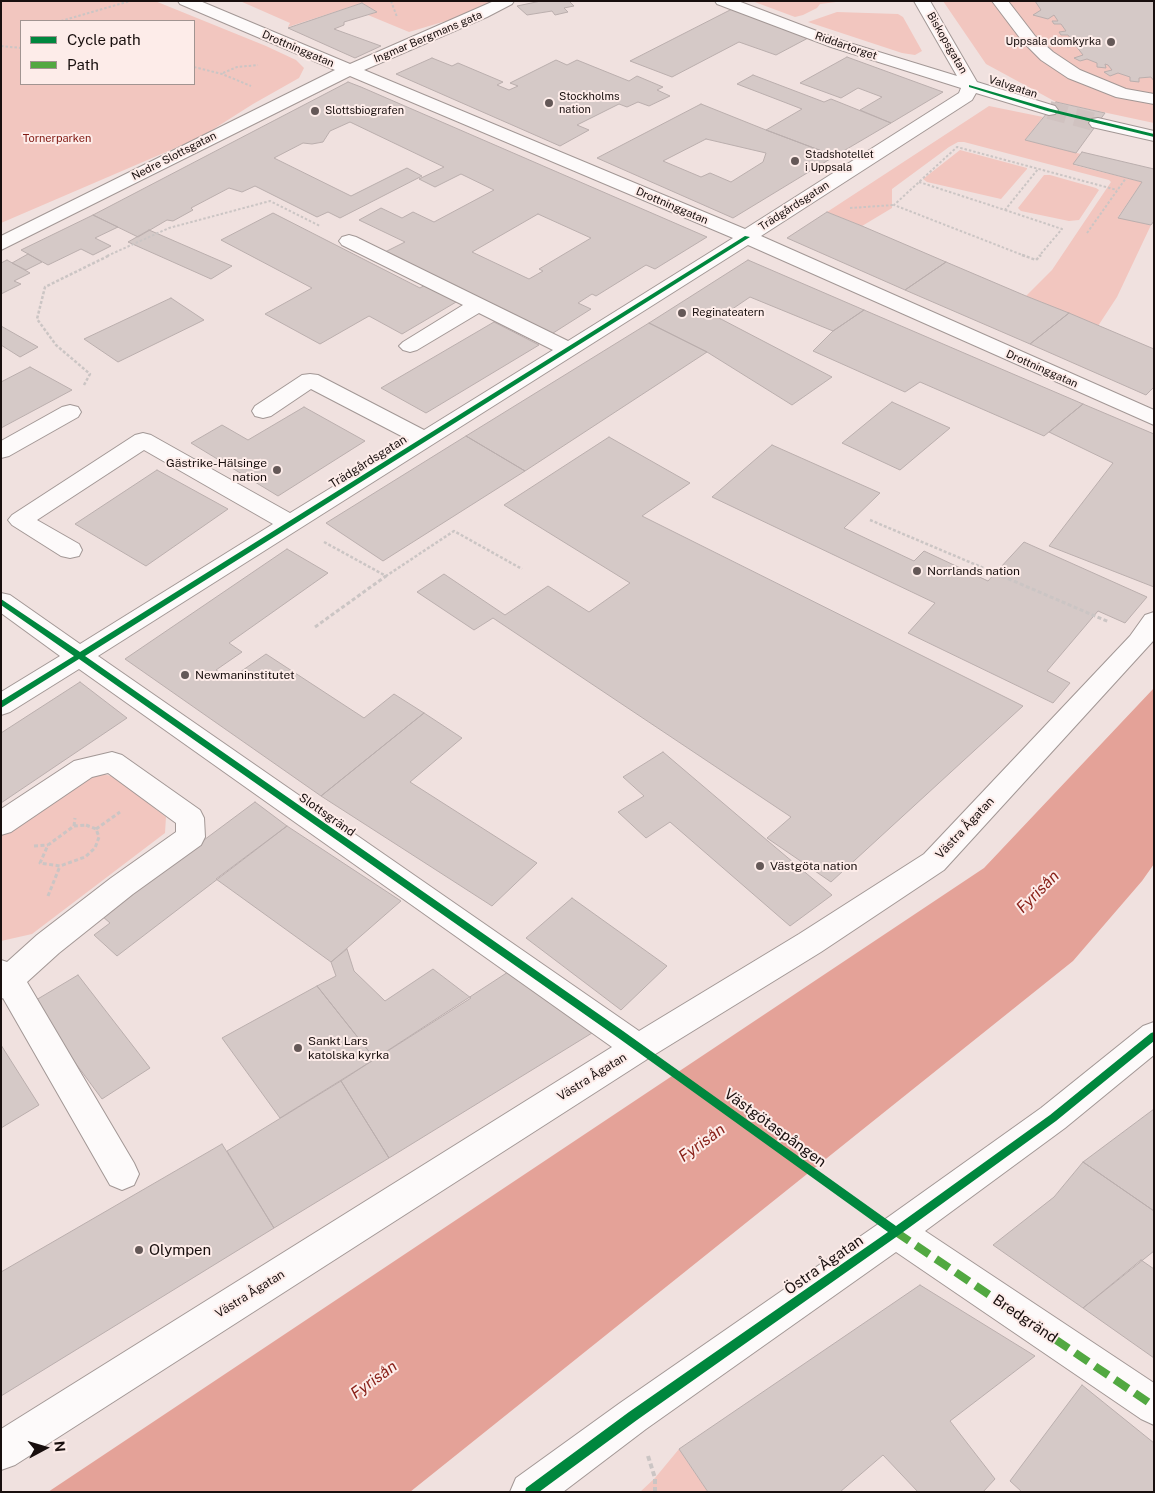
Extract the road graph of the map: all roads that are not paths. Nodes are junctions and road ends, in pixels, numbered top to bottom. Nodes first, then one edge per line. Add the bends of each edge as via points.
1 (186, 1) edge
2 (506, 1) edge
3 (723, 1) edge
4 (922, 1) edge
5 (1000, 1) edge
6 (348, 70) junction
7 (971, 86) junction
8 (1154, 99) edge
9 (1049, 110) tunnel mouth
10 (1098, 123) tunnel mouth
11 (1154, 136) edge
12 (747, 237) junction
13 (349, 241) road end
14 (1, 244) edge
15 (478, 305) junction
16 (410, 346) dead end
17 (569, 350) junction
18 (263, 411) dead end
19 (70, 412) road end
20 (1154, 418) edge
21 (426, 440) junction
22 (1, 451) edge
23 (291, 524) junction
24 (70, 550) dead end
25 (1, 602) edge
26 (1148, 629) edge
27 (79, 656) junction
28 (1, 705) edge
29 (1, 824) edge
30 (4, 980) edge
31 (1154, 1036) edge
32 (638, 1048) junction
33 (122, 1174) dead end
34 (896, 1232) junction
35 (1154, 1406) edge
36 (1, 1451) edge
37 (530, 1492) edge

1 - 6 street, Drottninggatan
2 - 6 street, Ingmar Bergmans gata
3 - 7 street, Riddartorget via 837,44
4 - 7 street, Biskopsgatan
5 - 8 street via 1029,39 1074,74 1122,93
6 - 12 street, Drottninggatan
6 - 14 street, Nedre Slottsgatan
7 - 9 street, Valvgatan
7 - 12 street, Trädgårdsgatan via 966,96
10 - 11 street
12 - 17 street, Trädgårdsgatan
12 - 20 street, Drottninggatan
13 - 15 street
15 - 16 street
15 - 17 street
17 - 21 street, Trädgårdsgatan
18 - 21 street via 310,380
19 - 22 street
21 - 23 street, Trädgårdsgatan
23 - 24 street via 143,440 20,520
23 - 27 street, Trädgårdsgatan
25 - 27 street, Slottsgränd
26 - 32 street, Västra Ågatan via 934,862 810,943
27 - 28 street, Trädgårdsgatan
27 - 32 street, Slottsgränd
29 - 30 street via 84,768 112,762 190,818 191,837 122,886
30 - 33 street
31 - 34 street, Östra Ågatan via 1053,1118
32 - 36 street, Västra Ågatan
34 - 35 street, Bredgränd
34 - 37 street, Östra Ågatan via 632,1416

